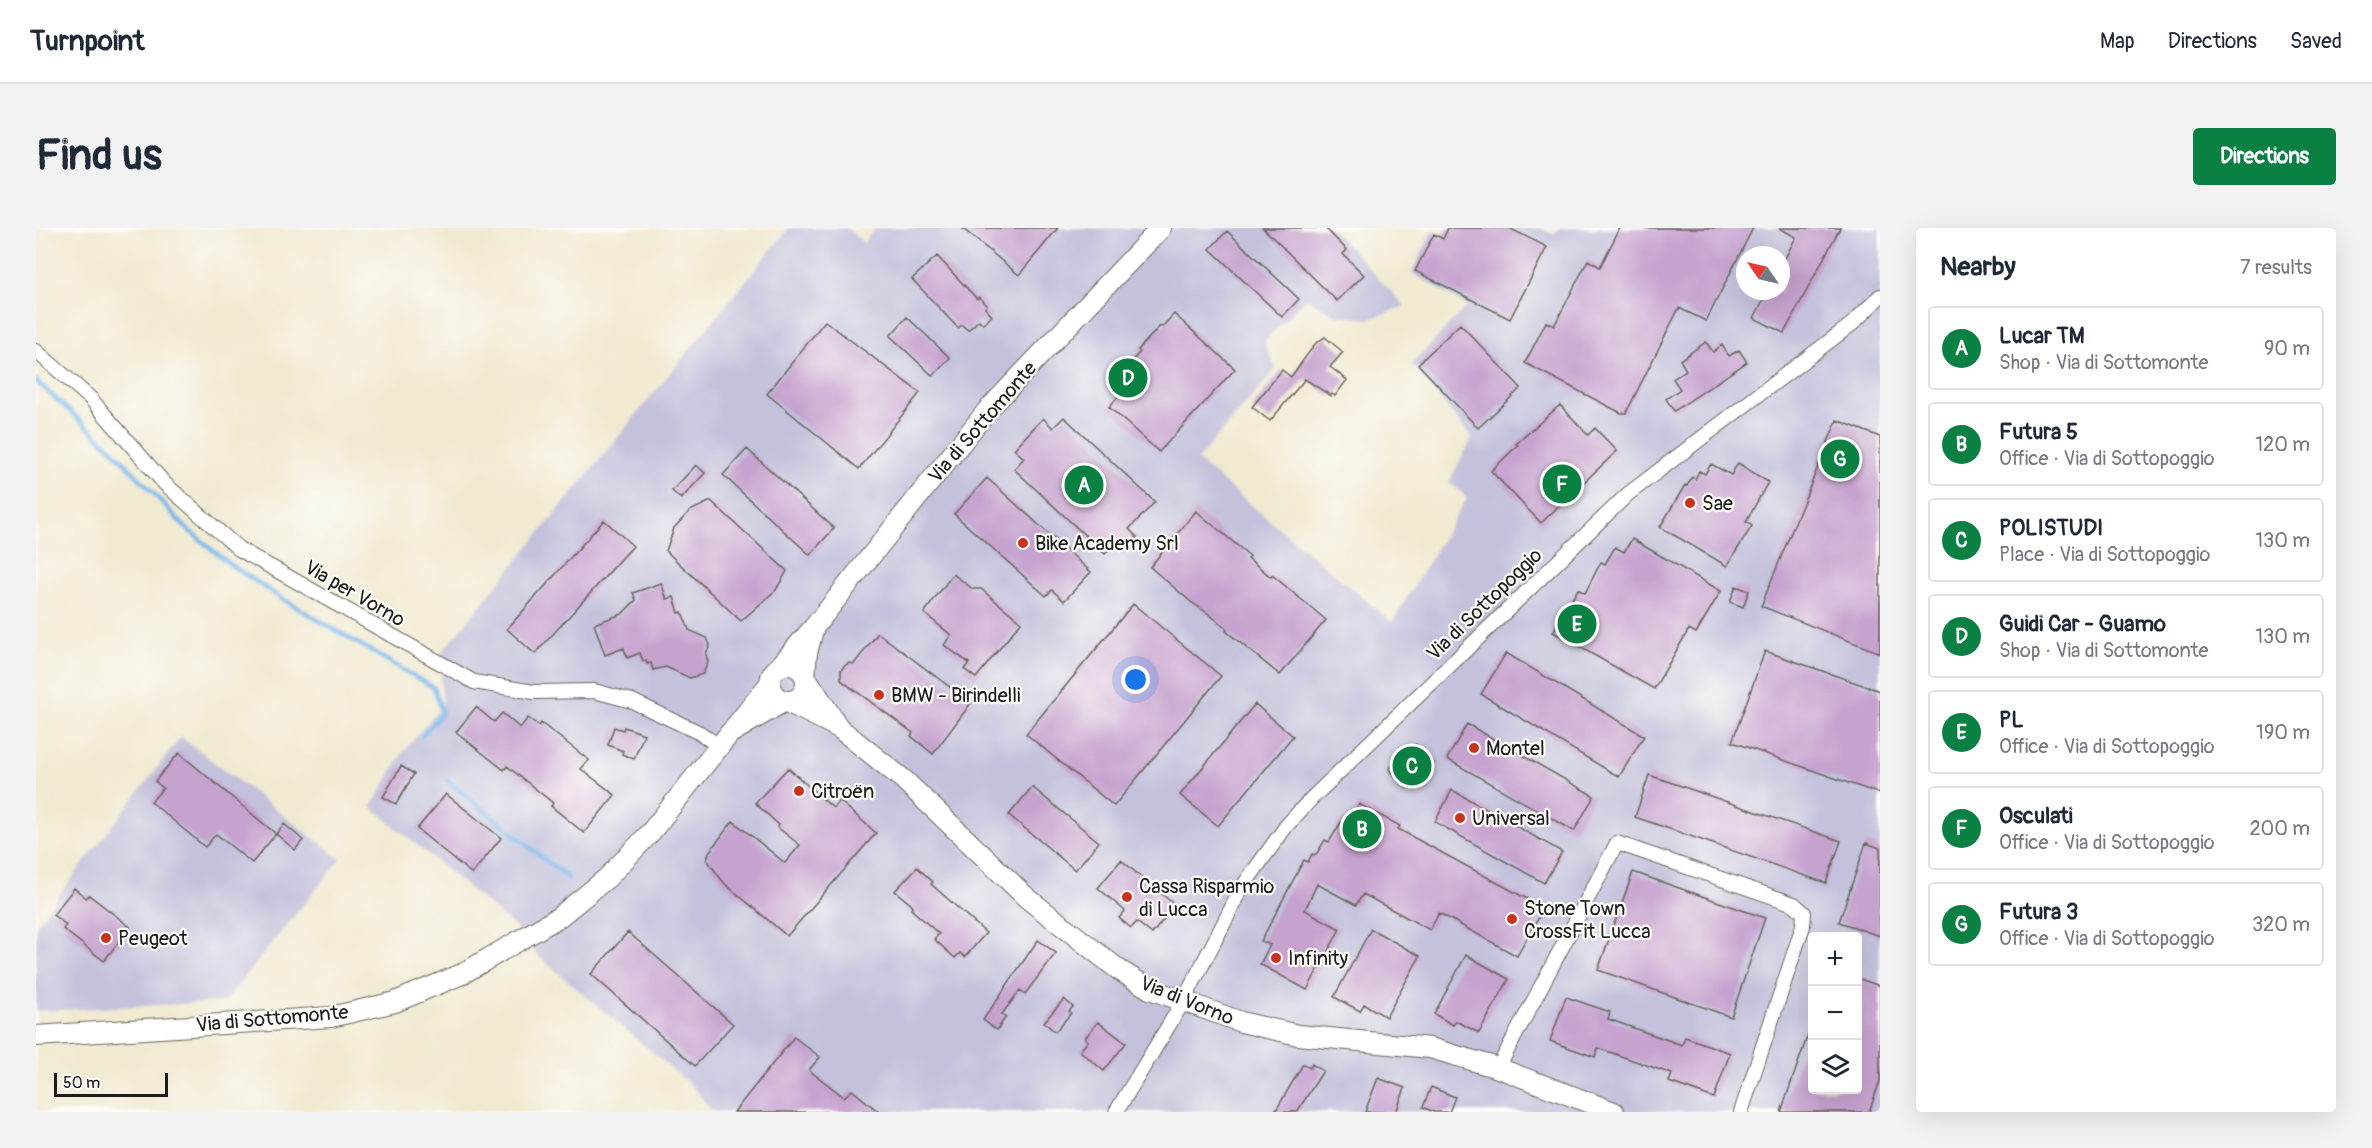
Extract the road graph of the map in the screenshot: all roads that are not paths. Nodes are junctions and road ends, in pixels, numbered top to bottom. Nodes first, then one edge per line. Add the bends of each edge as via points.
1 (1161, 228) edge
2 (1880, 296) edge
3 (36, 351) edge
4 (814, 627) junction
5 (774, 675) junction
6 (805, 676) junction
7 (786, 701) junction
8 (839, 728) junction
9 (724, 740) junction
10 (1183, 1002) junction
11 (36, 1036) edge
12 (1498, 1068) junction
13 (1116, 1112) edge
14 (1614, 1112) edge
15 (1741, 1112) edge

1 - 4 main road, Via di Sottomonte via 986,412
2 - 10 street, Via di Sottopoggio via 1852,324 1628,494 1312,798 1287,825 1243,886
3 - 9 street, Via per Vorno via 90,398 165,484 240,549 474,682 534,692 594,691 632,701
4 - 5 main road, Via di Sottomonte
4 - 6 main road, Via di Sottomonte
5 - 6 main road via 784,664 797,666
5 - 7 main road via 774,695
5 - 9 main road, Via di Sottomonte
6 - 7 main road, Via di Sottomonte via 803,694
6 - 8 main road, Via di Vorno
7 - 8 main road, Via di Vorno
7 - 9 main road, Via di Sottomonte
8 - 10 main road, Via di Vorno via 904,780 1027,898 1119,970
9 - 11 main road, Via di Sottomonte via 650,833 607,878 559,916 462,974 394,1002 331,1017
10 - 12 main road, Via di Vorno via 1241,1022 1298,1035 1430,1048
10 - 13 street, Via di Sottopoggio
12 - 14 main road, Via di Vorno
12 - 15 street via 1617,843 1794,904 1804,913

